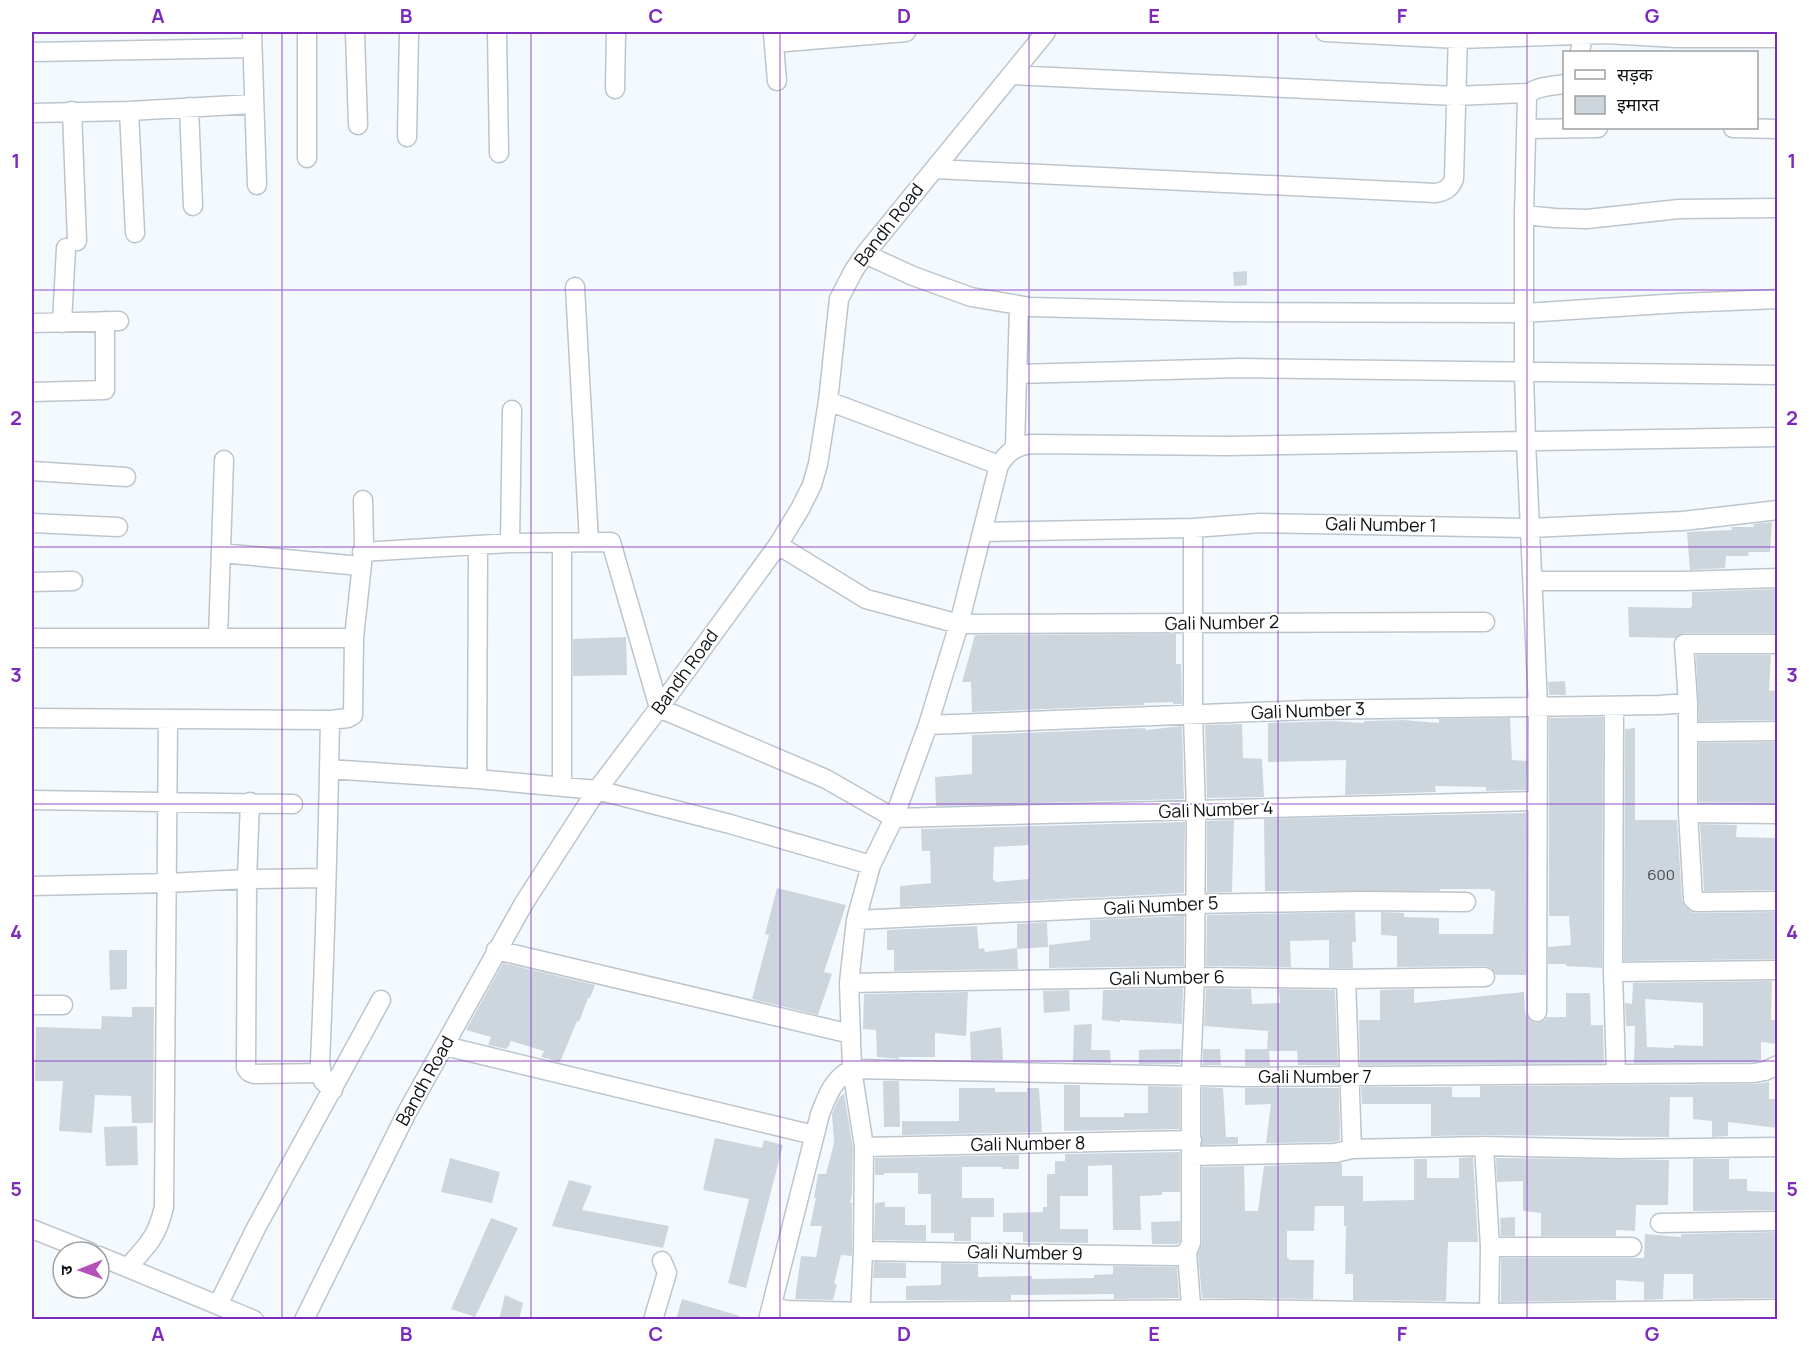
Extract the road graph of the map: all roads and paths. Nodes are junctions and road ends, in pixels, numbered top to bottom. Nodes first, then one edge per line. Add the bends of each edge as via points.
1 (307, 32) edge
2 (355, 32) edge
3 (409, 32) edge
4 (497, 32) edge
5 (616, 32) edge
6 (906, 32) edge
7 (1325, 32) edge
8 (1040, 33) edge
9 (1583, 34) junction
10 (1458, 35) edge
11 (773, 37) edge
12 (1778, 38) edge
13 (252, 40) edge
14 (1580, 51) edge
15 (32, 52) edge
16 (1011, 75) junction
17 (777, 81) dead end
18 (1563, 84) edge
19 (615, 89) dead end
20 (1528, 93) junction
21 (1455, 96) junction
22 (253, 104) junction
23 (189, 107) junction
24 (72, 111) junction
25 (129, 111) junction
26 (32, 113) edge
27 (358, 125) dead end
28 (1563, 128) edge
29 (1526, 129) junction
30 (1758, 129) edge
31 (1778, 129) edge
32 (406, 137) dead end
33 (499, 153) dead end
34 (307, 158) dead end
35 (935, 169) junction
36 (257, 185) dead end
37 (193, 206) dead end
38 (1778, 208) edge
39 (1524, 215) junction
40 (135, 233) dead end
41 (865, 254) junction
42 (575, 287) dead end
43 (1778, 299) edge
44 (1019, 306) junction
45 (1524, 313) junction
46 (62, 322) junction
47 (32, 324) edge
48 (1524, 372) junction
49 (1017, 374) junction
50 (1778, 375) edge
51 (32, 392) edge
52 (828, 402) junction
53 (512, 410) dead end
54 (1778, 437) edge
55 (1526, 441) junction
56 (1015, 447) junction
57 (224, 460) dead end
58 (999, 465) junction
59 (32, 471) edge
60 (126, 477) dead end
61 (363, 500) dead end
62 (1778, 510) edge
63 (32, 523) edge
64 (118, 527) dead end
65 (1193, 528) junction
66 (1530, 528) junction
67 (983, 532) junction
68 (589, 542) junction
69 (510, 543) junction
70 (562, 543) junction
71 (778, 545) junction
72 (478, 546) junction
73 (221, 553) junction
74 (361, 559) junction
75 (1778, 578) edge
76 (73, 581) dead end
77 (1533, 581) junction
78 (32, 582) edge
79 (1485, 622) dead end
80 (960, 624) junction
81 (1194, 624) junction
82 (32, 638) edge
83 (354, 638) junction
84 (218, 639) junction
85 (1778, 644) edge
86 (1688, 703) junction
87 (1538, 706) junction
88 (1614, 706) junction
89 (660, 708) junction
90 (1193, 716) junction
91 (32, 718) edge
92 (168, 720) junction
93 (330, 720) junction
94 (928, 725) junction
95 (1688, 730) junction
96 (1778, 731) edge
97 (329, 769) junction
98 (477, 779) junction
99 (562, 786) junction
100 (597, 789) junction
101 (32, 800) edge
102 (167, 801) junction
103 (1537, 801) junction
104 (250, 802) junction
105 (293, 804) dead end
106 (1196, 811) junction
107 (1688, 813) junction
108 (1778, 814) edge
109 (894, 818) junction
110 (871, 865) junction
111 (325, 878) junction
112 (247, 879) junction
113 (168, 883) junction
114 (32, 886) edge
115 (1778, 901) edge
116 (1466, 902) dead end
117 (1195, 904) junction
118 (856, 920) junction
119 (496, 950) junction
120 (1778, 970) edge
121 (1613, 972) junction
122 (1195, 977) junction
123 (1485, 977) dead end
124 (1346, 979) junction
125 (849, 983) junction
126 (381, 1000) dead end
127 (32, 1005) edge
128 (63, 1005) dead end
129 (1538, 1012) dead end
130 (850, 1034) junction
131 (445, 1046) junction
132 (1778, 1065) edge
133 (852, 1069) junction
134 (321, 1073) junction
135 (1616, 1073) junction
136 (1191, 1076) junction
137 (1350, 1077) junction
138 (333, 1090) junction
139 (814, 1135) junction
140 (1484, 1146) junction
141 (864, 1147) junction
142 (1778, 1147) edge
143 (1191, 1148) junction
144 (1352, 1149) junction
145 (1778, 1221) edge
146 (1660, 1223) dead end
147 (32, 1229) edge
148 (60, 1240) edge
149 (1490, 1247) junction
150 (1632, 1247) dead end
151 (863, 1251) junction
152 (1187, 1252) junction
153 (111, 1261) edge
154 (662, 1261) dead end
155 (128, 1267) junction
156 (218, 1305) junction
157 (1778, 1309) edge
158 (770, 1313) edge
159 (1192, 1314) edge
160 (988, 1315) edge
161 (860, 1316) edge
162 (1489, 1316) edge
163 (254, 1320) edge
164 (304, 1320) edge
165 (653, 1320) edge

1 - 34 street
2 - 27 street
3 - 32 street
4 - 33 street
5 - 19 street
6 - 11 street
7 - 10 street
8 - 16 street, Bandh Road
9 - 10 street
9 - 12 street
9 - 14 street
10 - 21 street
11 - 17 street
13 - 15 street
13 - 22 street
16 - 21 street
16 - 35 street, Bandh Road
18 - 20 street
20 - 21 street
20 - 29 street
21 - 35 street via 1454,179 1449,189 1436,193
22 - 23 street
22 - 36 street
23 - 25 street
23 - 37 street
24 - 25 street
24 - 26 street
24 - 46 street via 71,245
25 - 40 street
28 - 29 street
29 - 39 street
30 - 31 street
35 - 41 street, Bandh Road
38 - 39 street via 1679,209 1587,219
39 - 45 street
41 - 44 street via 971,297
41 - 52 street, Bandh Road via 839,299
42 - 68 street
43 - 45 street
44 - 45 street
44 - 49 street
45 - 48 street
46 - 47 street
46 - 51 street via 112,321 105,390
48 - 49 street via 1240,368
48 - 50 street
48 - 55 street
49 - 56 street
52 - 58 street
52 - 71 street, Bandh Road via 812,485
53 - 69 street
54 - 55 street
55 - 56 street
55 - 66 street
56 - 58 street
57 - 73 street
58 - 67 street
59 - 60 street
61 - 74 street
62 - 66 street, Gali Number 1 via 1683,521
63 - 64 street
65 - 66 street, Gali Number 1 via 1260,523
65 - 67 street, Gali Number 1
65 - 81 street
66 - 77 street
67 - 80 street
68 - 70 street
68 - 89 street via 612,543
69 - 70 street
69 - 72 street
70 - 99 street
71 - 80 street, Gali Number 2 via 866,599
71 - 89 street, Bandh Road
72 - 74 street
72 - 98 street
73 - 74 street
73 - 84 street
74 - 83 street
75 - 77 street
76 - 78 street
77 - 87 street
79 - 81 street, Gali Number 2
80 - 81 street, Gali Number 2
80 - 94 street
81 - 90 street
82 - 84 street
83 - 84 street
83 - 93 street via 353,713 348,718
85 - 86 street via 1684,644
86 - 88 street, Gali Number 3
86 - 95 street
87 - 88 street, Gali Number 3
87 - 90 street, Gali Number 3
87 - 103 street
88 - 121 street
89 - 100 street, Bandh Road
89 - 109 street via 826,779
90 - 94 street, Gali Number 3
90 - 106 street
91 - 92 street
92 - 93 street
92 - 102 street
93 - 97 street
94 - 109 street
95 - 96 street
95 - 107 street
97 - 98 street
97 - 111 street
98 - 99 street
99 - 100 street
100 - 110 street
100 - 119 street, Bandh Road
101 - 102 street
102 - 104 street
102 - 113 street
103 - 106 street, Gali Number 4
103 - 129 street
104 - 105 street
104 - 112 street
106 - 109 street, Gali Number 4
106 - 117 street
107 - 108 street
107 - 115 street via 1692,897 1696,902
109 - 110 street
110 - 118 street
111 - 112 street
111 - 134 street
112 - 113 street
112 - 134 street via 246,1068 254,1074
113 - 114 street
113 - 155 street via 164,1207 153,1239
116 - 117 street, Gali Number 5
117 - 118 street, Gali Number 5
117 - 122 street
118 - 125 street
119 - 130 street
119 - 131 street, Bandh Road
120 - 121 street
121 - 135 street
122 - 124 street, Gali Number 6
122 - 125 street, Gali Number 6
122 - 136 street
123 - 124 street, Gali Number 6
124 - 137 street
125 - 130 street
126 - 138 street
127 - 128 street
130 - 133 street
131 - 139 street
131 - 164 street, Bandh Road via 407,1112
132 - 135 street, Gali Number 7 via 1754,1073
133 - 136 street, Gali Number 7
133 - 139 street via 834,1083
133 - 141 street
134 - 138 street via 325,1084
135 - 137 street, Gali Number 7
136 - 137 street, Gali Number 7
136 - 143 street
137 - 144 street
138 - 156 street
139 - 158 street
140 - 142 street, Gali Number 8
140 - 144 street, Gali Number 8
140 - 149 street
141 - 143 street, Gali Number 8
141 - 151 street
143 - 144 street, Gali Number 8 via 1335,1153
143 - 152 street via 1191,1243
145 - 146 street
147 - 148 street
149 - 150 street
149 - 162 street
151 - 152 street, Gali Number 9 via 1174,1256
151 - 161 street
152 - 159 street
153 - 155 street
154 - 165 street via 667,1273
155 - 156 street
156 - 163 street
157 - 162 street
158 - 161 street via 786,1310
159 - 160 street
159 - 162 street
160 - 161 street

